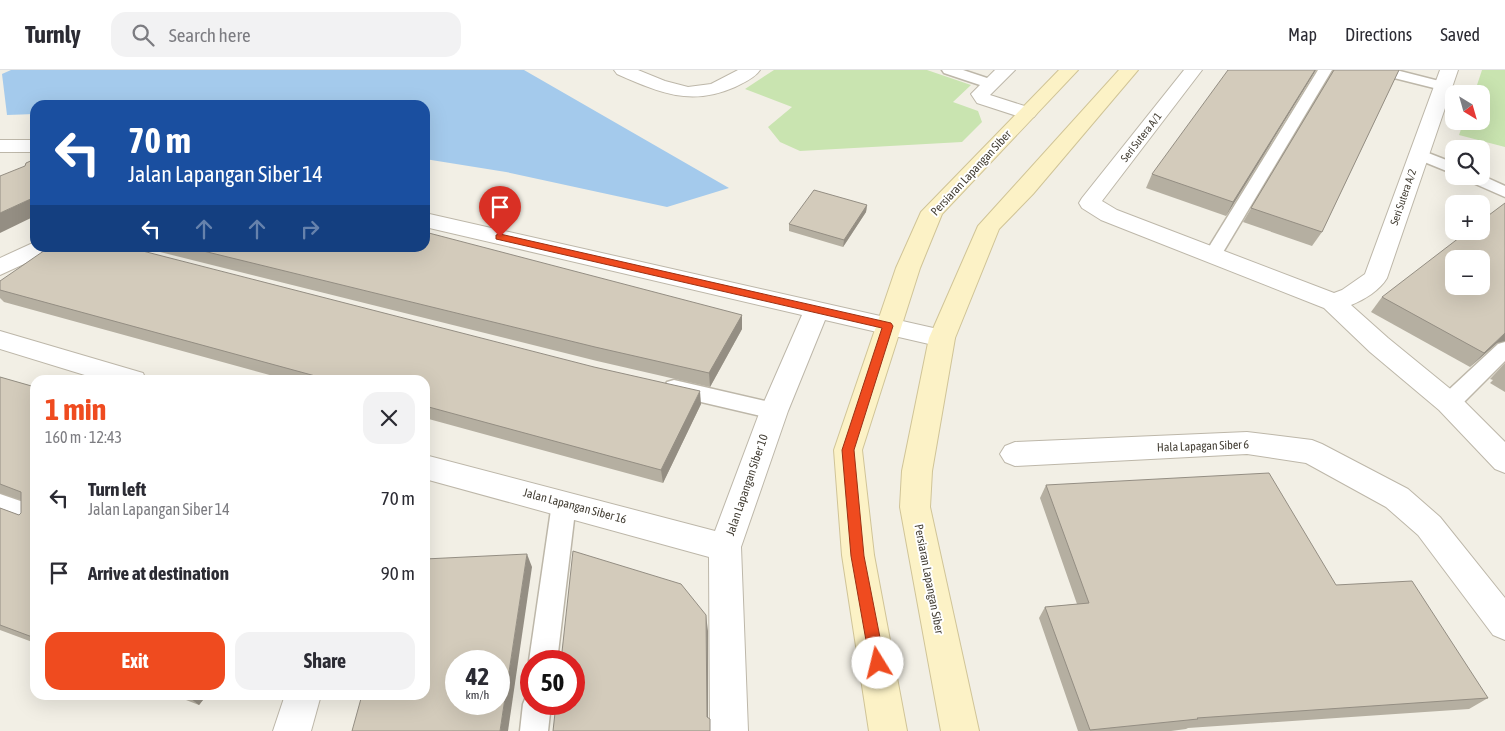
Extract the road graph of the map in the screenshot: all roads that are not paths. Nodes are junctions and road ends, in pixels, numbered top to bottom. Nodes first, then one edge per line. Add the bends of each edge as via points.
1 (623, 70) edge
2 (751, 70) edge
3 (949, 70) edge
4 (1006, 70) edge
5 (1069, 70) edge
6 (1129, 70) edge
7 (1193, 70) edge
8 (1324, 70) edge
9 (1379, 70) edge
10 (1446, 78) edge
11 (991, 84) junction
12 (1027, 113) junction
13 (0, 146) edge
14 (30, 146) edge
15 (1418, 154) junction
16 (1445, 165) edge
17 (1490, 185) edge
18 (1505, 192) edge
19 (430, 221) edge
20 (32, 252) edge
21 (1213, 255) junction
22 (0, 267) edge
23 (1333, 302) junction
24 (817, 309) junction
25 (888, 326) junction
26 (942, 338) junction
27 (0, 340) edge
28 (1505, 349) edge
29 (116, 375) edge
30 (653, 383) edge
31 (1449, 403) junction
32 (774, 411) junction
33 (1015, 454) dead end
34 (1505, 461) edge
35 (430, 468) edge
36 (564, 503) junction
37 (0, 504) edge
38 (30, 514) edge
39 (725, 548) junction
40 (1505, 624) edge
41 (544, 650) edge
42 (301, 700) edge
43 (536, 715) edge
44 (292, 731) edge
45 (534, 731) edge
46 (729, 731) edge
47 (888, 731) edge
48 (960, 731) edge

1 - 2 street via 660,86 689,93 715,91
3 - 11 lane
4 - 11 street
5 - 12 main road, Persiaran Lapangan Siber
6 - 26 main road, Persiaran Lapangan Siber via 989,226
7 - 21 street, Seri Sutera A/1 via 1090,203 1109,215
8 - 21 lane
9 - 10 lane
10 - 15 street, Seri Sutera A/2
11 - 12 street via 980,94 984,98
12 - 25 main road, Persiaran Lapangan Siber via 932,212
13 - 14 street
15 - 16 lane
15 - 23 street, Seri Sutera A/2 via 1375,278 1351,296
17 - 18 lane
19 - 24 street
20 - 22 street
21 - 23 street
23 - 31 street
24 - 25 street
24 - 32 street, Jalan Lapangan Siber 10
25 - 26 street
25 - 47 main road, Persiaran Lapangan Siber via 848,450 858,556
26 - 48 main road, Persiaran Lapangan Siber via 917,471 915,507
27 - 29 street
28 - 31 lane
30 - 32 lane
31 - 34 street
32 - 39 street, Jalan Lapangan Siber 10
33 - 40 street, Hala Lapagan Siber 6 via 1247,442 1312,452 1397,498 1429,526
35 - 36 street, Jalan Lapangan Siber 16
36 - 39 street, Jalan Lapangan Siber 16
36 - 41 lane
37 - 38 lane
39 - 46 street, Jalan Lapangan Siber 10
42 - 44 street
43 - 45 lane

